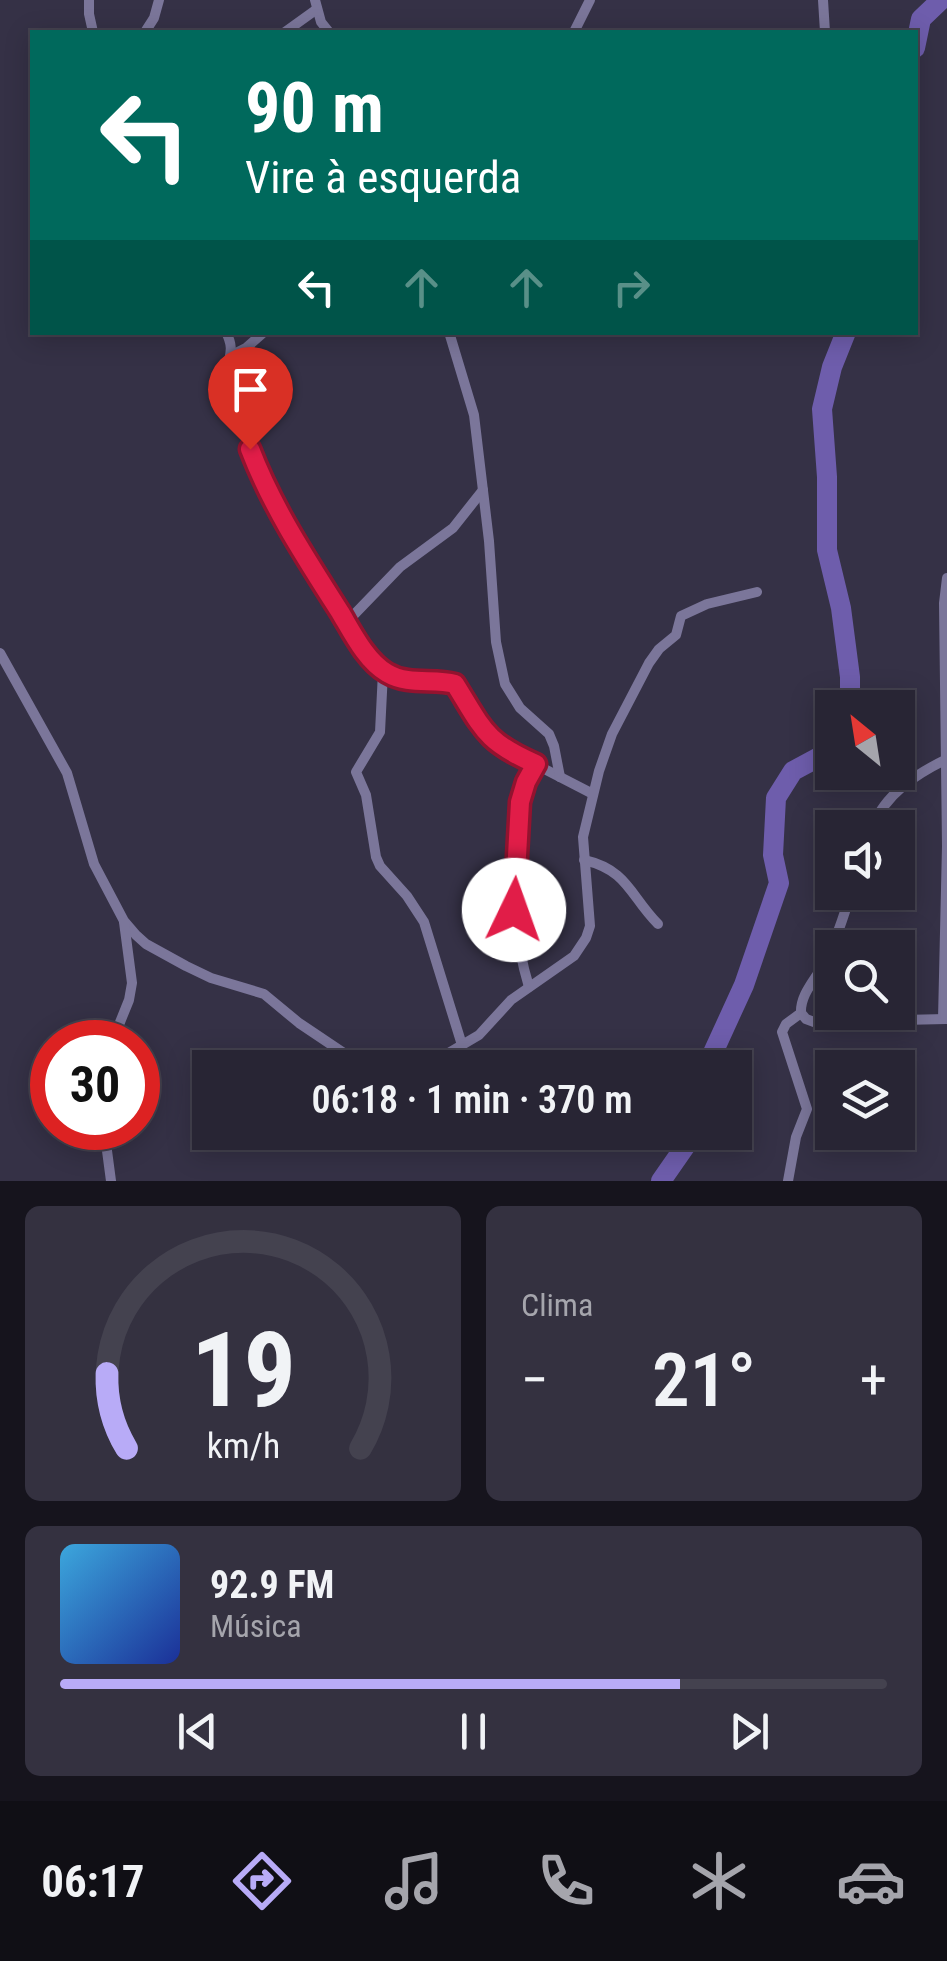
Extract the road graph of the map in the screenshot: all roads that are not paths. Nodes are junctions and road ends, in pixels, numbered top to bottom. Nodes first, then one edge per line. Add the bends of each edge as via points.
1 (89, 0) edge
2 (159, 0) edge
3 (590, 0) edge
4 (823, 0) edge
5 (316, 4) edge
6 (92, 30) edge
7 (146, 30) edge
8 (287, 30) edge
9 (327, 30) edge
10 (575, 30) edge
11 (825, 30) edge
12 (227, 335) edge
13 (261, 335) edge
14 (450, 335) edge
15 (232, 355) junction
16 (483, 490) junction
17 (947, 578) edge
18 (757, 592) dead end
19 (346, 622) junction
20 (0, 653) edge
21 (384, 672) junction
22 (947, 759) edge
23 (536, 764) junction
24 (560, 777) junction
25 (593, 794) junction
26 (880, 810) edge
27 (584, 860) junction
28 (844, 910) edge
29 (124, 920) junction
30 (658, 924) dead end
31 (529, 987) junction
32 (800, 1014) junction
33 (945, 1019) edge
34 (121, 1020) edge
35 (462, 1045) junction
36 (339, 1050) edge
37 (454, 1050) edge
38 (107, 1150) edge
39 (111, 1181) edge
40 (788, 1181) edge

1 - 6 street
2 - 7 street
3 - 10 street
4 - 11 street
5 - 8 street
5 - 9 street
12 - 15 street
13 - 15 street
14 - 16 street via 470,397
15 - 19 street via 228,370 260,474
16 - 19 street via 453,528 400,566
16 - 24 street via 504,684 548,734
17 - 22 street
18 - 25 street via 681,616 676,635 649,663 612,734
19 - 21 street
20 - 29 street via 67,773 94,864
21 - 23 street via 402,680 452,682 482,729
21 - 35 street via 380,732 356,772 376,858 424,922
22 - 26 street via 900,788
22 - 33 street
23 - 24 street
23 - 31 street via 522,791 515,877 516,939
24 - 25 street
25 - 27 street
27 - 30 street via 621,878
27 - 31 street via 586,938 574,956
28 - 32 street
29 - 34 street via 132,983
29 - 36 street via 146,944 211,978 264,994
31 - 35 street
32 - 33 street via 814,1022
32 - 40 street via 782,1032 806,1109
35 - 37 street
38 - 39 street

